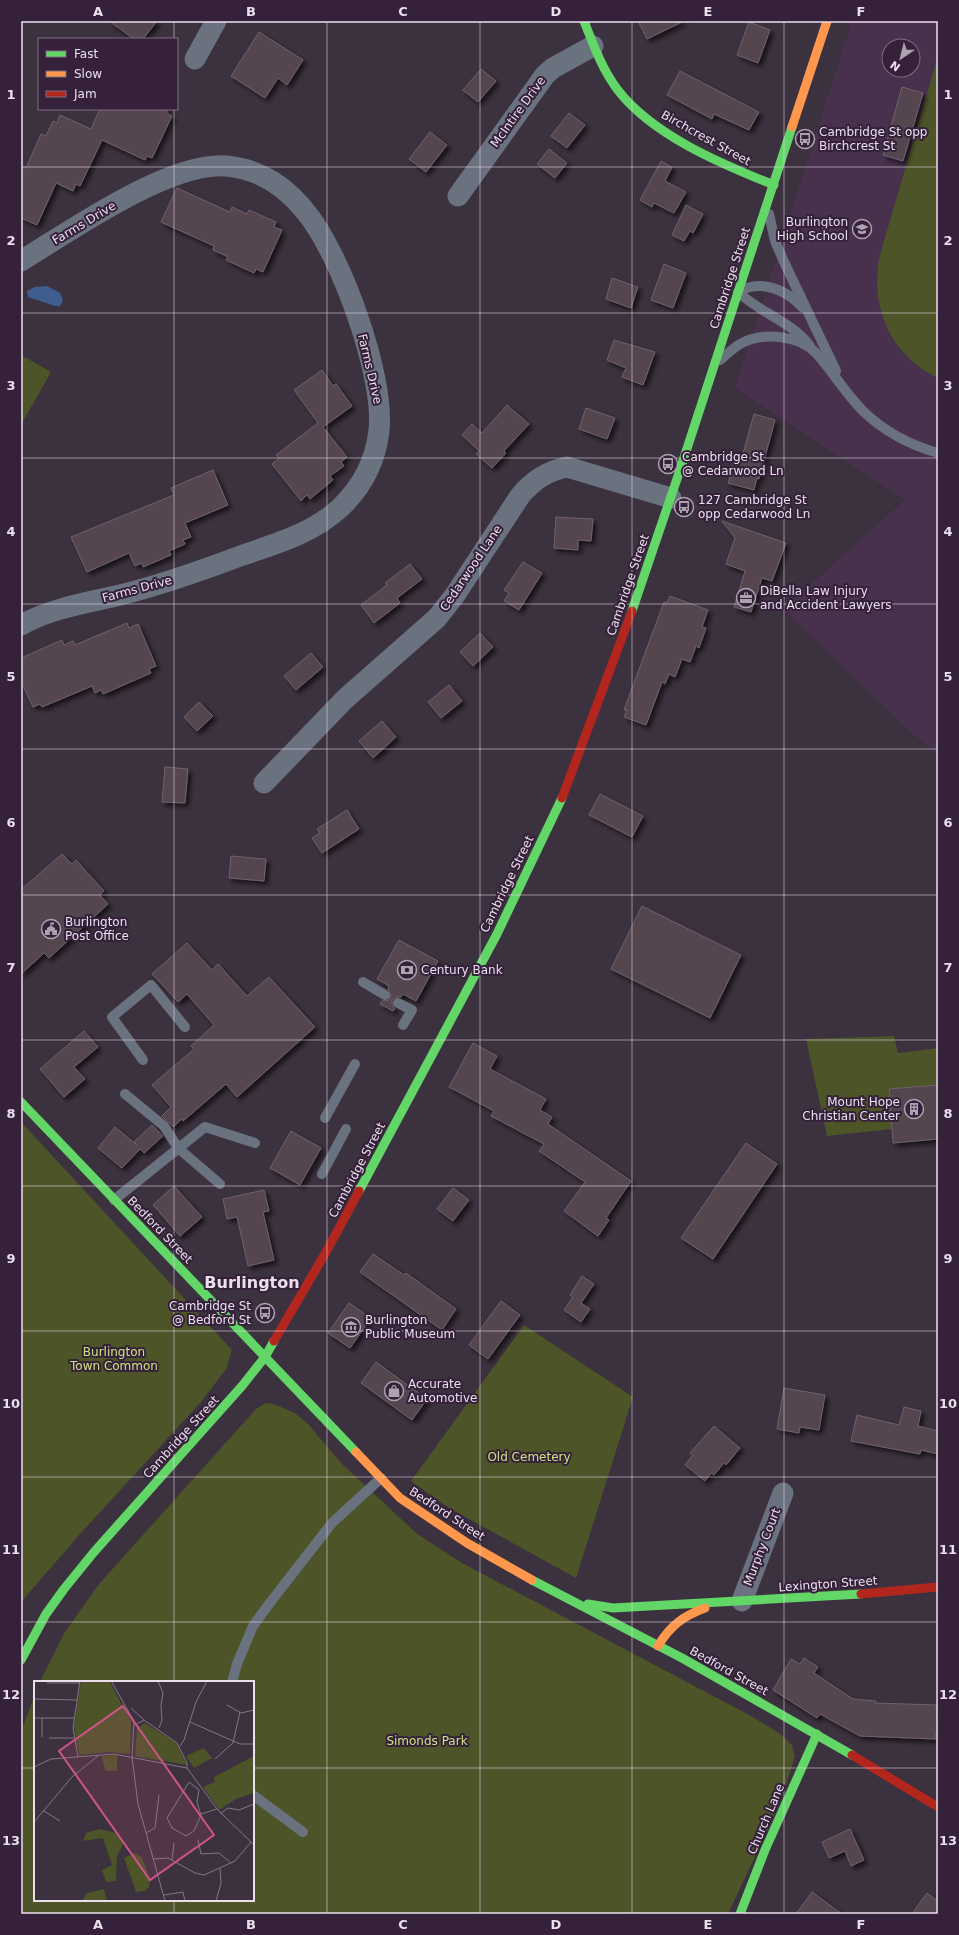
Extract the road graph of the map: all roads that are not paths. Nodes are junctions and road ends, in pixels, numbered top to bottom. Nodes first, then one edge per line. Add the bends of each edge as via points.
1 (216, 21) edge
2 (584, 21) edge
3 (826, 21) edge
4 (593, 46) junction
5 (195, 59) dead end
6 (774, 185) junction
7 (458, 196) dead end
8 (768, 204) junction
9 (21, 261) edge
10 (738, 292) junction
11 (812, 319) junction
12 (815, 352) junction
13 (715, 364) junction
14 (847, 391) junction
15 (938, 453) edge
16 (671, 498) junction
17 (21, 625) edge
18 (264, 783) dead end
19 (363, 982) dead end
20 (385, 995) dead end
21 (398, 1003) dead end
22 (403, 1025) dead end
23 (185, 1027) dead end
24 (143, 1060) dead end
25 (354, 1064) dead end
26 (124, 1094) dead end
27 (21, 1102) edge
28 (325, 1118) dead end
29 (346, 1129) dead end
30 (256, 1144) dead end
31 (178, 1148) junction
32 (322, 1174) dead end
33 (220, 1184) dead end
34 (114, 1200) junction
35 (266, 1356) junction
36 (381, 1478) junction
37 (783, 1492) dead end
38 (938, 1587) edge
39 (742, 1601) junction
40 (575, 1602) junction
41 (719, 1603) junction
42 (658, 1646) junction
43 (21, 1660) edge
44 (232, 1681) edge
45 (817, 1734) junction
46 (254, 1796) edge
47 (938, 1807) edge
48 (303, 1832) dead end
49 (740, 1914) edge

1 - 5 street
2 - 4 main road, Birchcrest Street
3 - 6 main road, Cambridge Street
4 - 6 main road, Birchcrest Street via 618,90 646,118 707,154
4 - 7 street, McIntire Drive via 545,75
6 - 8 main road, Cambridge Street
8 - 10 main road, Cambridge Street
8 - 11 lane via 775,241
9 - 17 street, Farms Drive via 123,199 172,177 199,169 223,166 259,174 280,186 307,213 333,256 360,322 380,410 372,465 340,508 311,529 179,578 66,607
10 - 11 lane via 745,288 778,288 794,298
10 - 12 lane via 746,300 791,327
10 - 13 main road, Cambridge Street
11 - 14 lane
12 - 13 lane via 798,342 772,337 761,338 744,342
12 - 14 lane
13 - 16 main road, Cambridge Street
14 - 15 lane via 865,413 894,435
16 - 18 street, Cedarwood Lane via 567,467 553,470 538,478 520,496 456,595 437,618 345,698
16 - 35 main road, Cambridge Street via 568,785 544,837 439,1044 310,1282
19 - 20 lane
21 - 22 lane via 412,1010
23 - 24 lane via 151,984 112,1017
25 - 28 lane
26 - 31 lane via 164,1126
27 - 34 main road, Bedford Street
29 - 32 lane
30 - 31 lane via 204,1126
31 - 33 lane
31 - 34 lane
34 - 35 main road, Bedford Street
35 - 36 main road, Bedford Street
35 - 43 main road, Cambridge Street via 64,1589 46,1614
36 - 40 main road, Bedford Street via 400,1498 425,1516 518,1572
36 - 44 lane via 332,1523 269,1604 253,1626
37 - 39 street, Murphy Court
38 - 39 main road, Lexington Street
39 - 41 main road, Lexington Street
40 - 41 main road, Lexington Street via 613,1608
40 - 42 main road, Bedford Street
41 - 42 main road, Lexington Street via 678,1619
42 - 45 main road, Bedford Street
45 - 47 main road, Bedford Street
45 - 49 main road, Church Lane via 765,1850
46 - 48 lane

